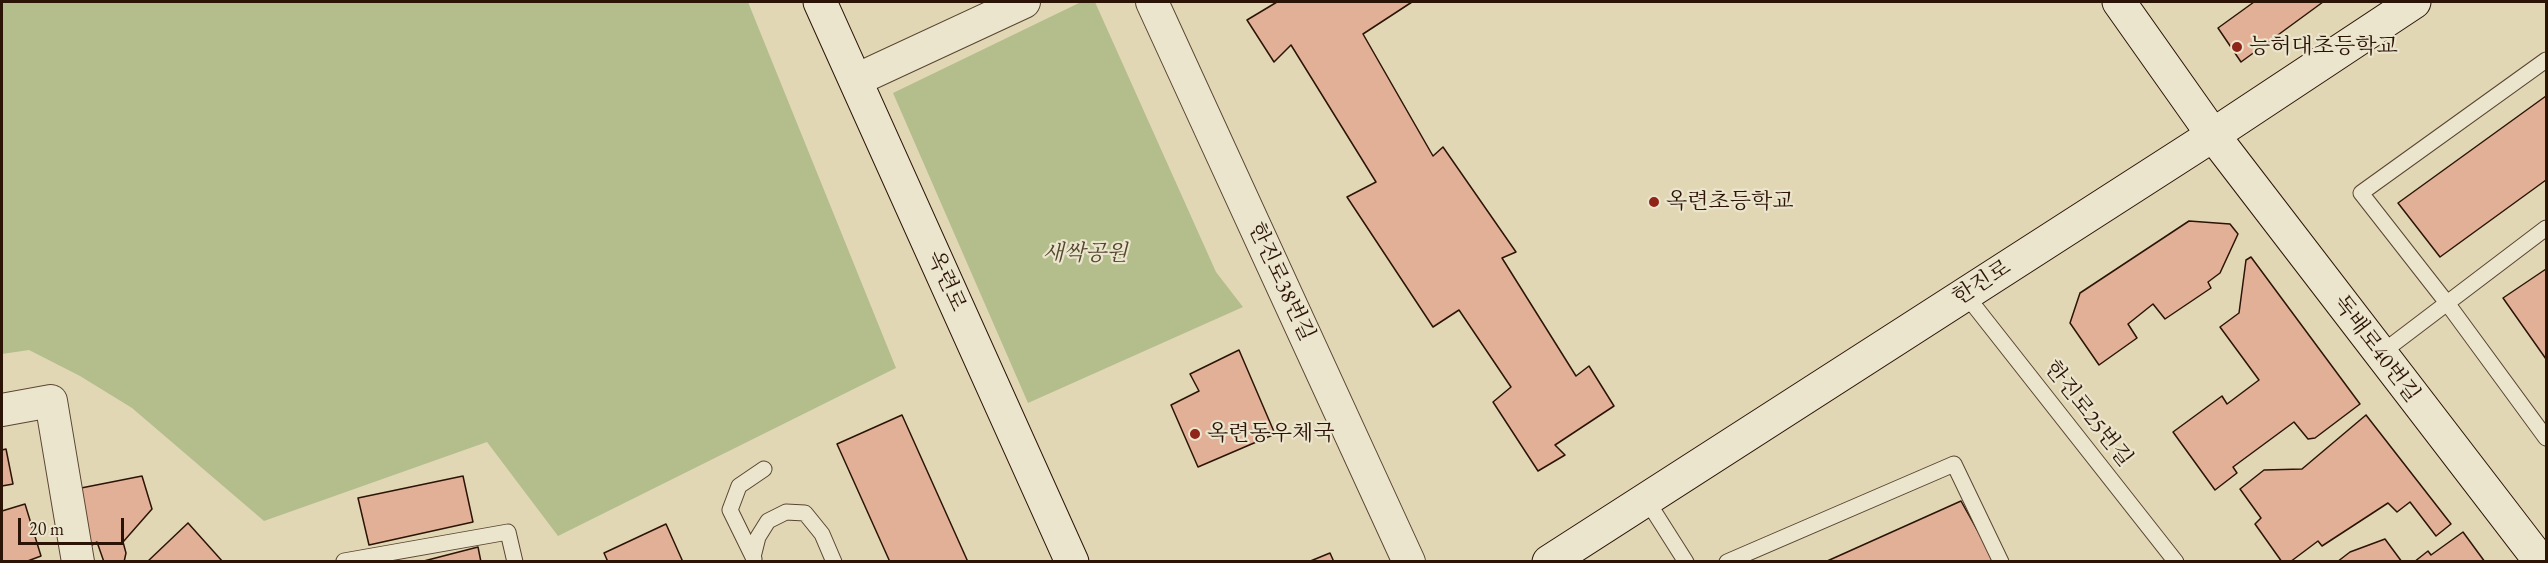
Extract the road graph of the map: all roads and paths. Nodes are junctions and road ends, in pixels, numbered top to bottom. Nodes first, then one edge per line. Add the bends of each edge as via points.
1 (820, 2) edge
2 (1024, 2) edge
3 (1152, 2) edge
4 (2119, 2) edge
5 (2414, 2) edge
6 (2547, 60) edge
7 (856, 80) junction
8 (2213, 135) junction
9 (2547, 228) edge
10 (1965, 294) junction
11 (2447, 303) junction
12 (2380, 354) junction
13 (2, 410) edge
14 (2547, 438) edge
15 (764, 469) dead end
16 (1646, 499) junction
17 (754, 559) edge
18 (78, 561) edge
19 (344, 561) edge
20 (515, 561) edge
21 (834, 561) edge
22 (1072, 561) edge
23 (1409, 561) edge
24 (1549, 561) edge
25 (1686, 561) edge
26 (1727, 561) edge
27 (2001, 561) edge
28 (2176, 561) edge
29 (2541, 561) edge

1 - 7 street, 옥련로
2 - 7 street
3 - 23 street, 한진로38번길
4 - 8 street, 독배로40번길
5 - 8 street, 한진로
6 - 11 lane via 2361,194
7 - 22 street, 옥련로
8 - 10 street, 한진로
8 - 12 street, 독배로40번길
9 - 11 lane
10 - 16 street, 한진로
10 - 28 lane, 한진로25번길
11 - 12 lane
11 - 14 lane
12 - 29 street, 독배로40번길
13 - 18 street via 51,401
15 - 17 lane via 739,486 730,510
16 - 24 street, 한진로
16 - 25 lane
17 - 21 lane via 758,537 768,521 786,512 805,513 822,534
19 - 20 lane via 508,532
26 - 27 lane via 1954,464

